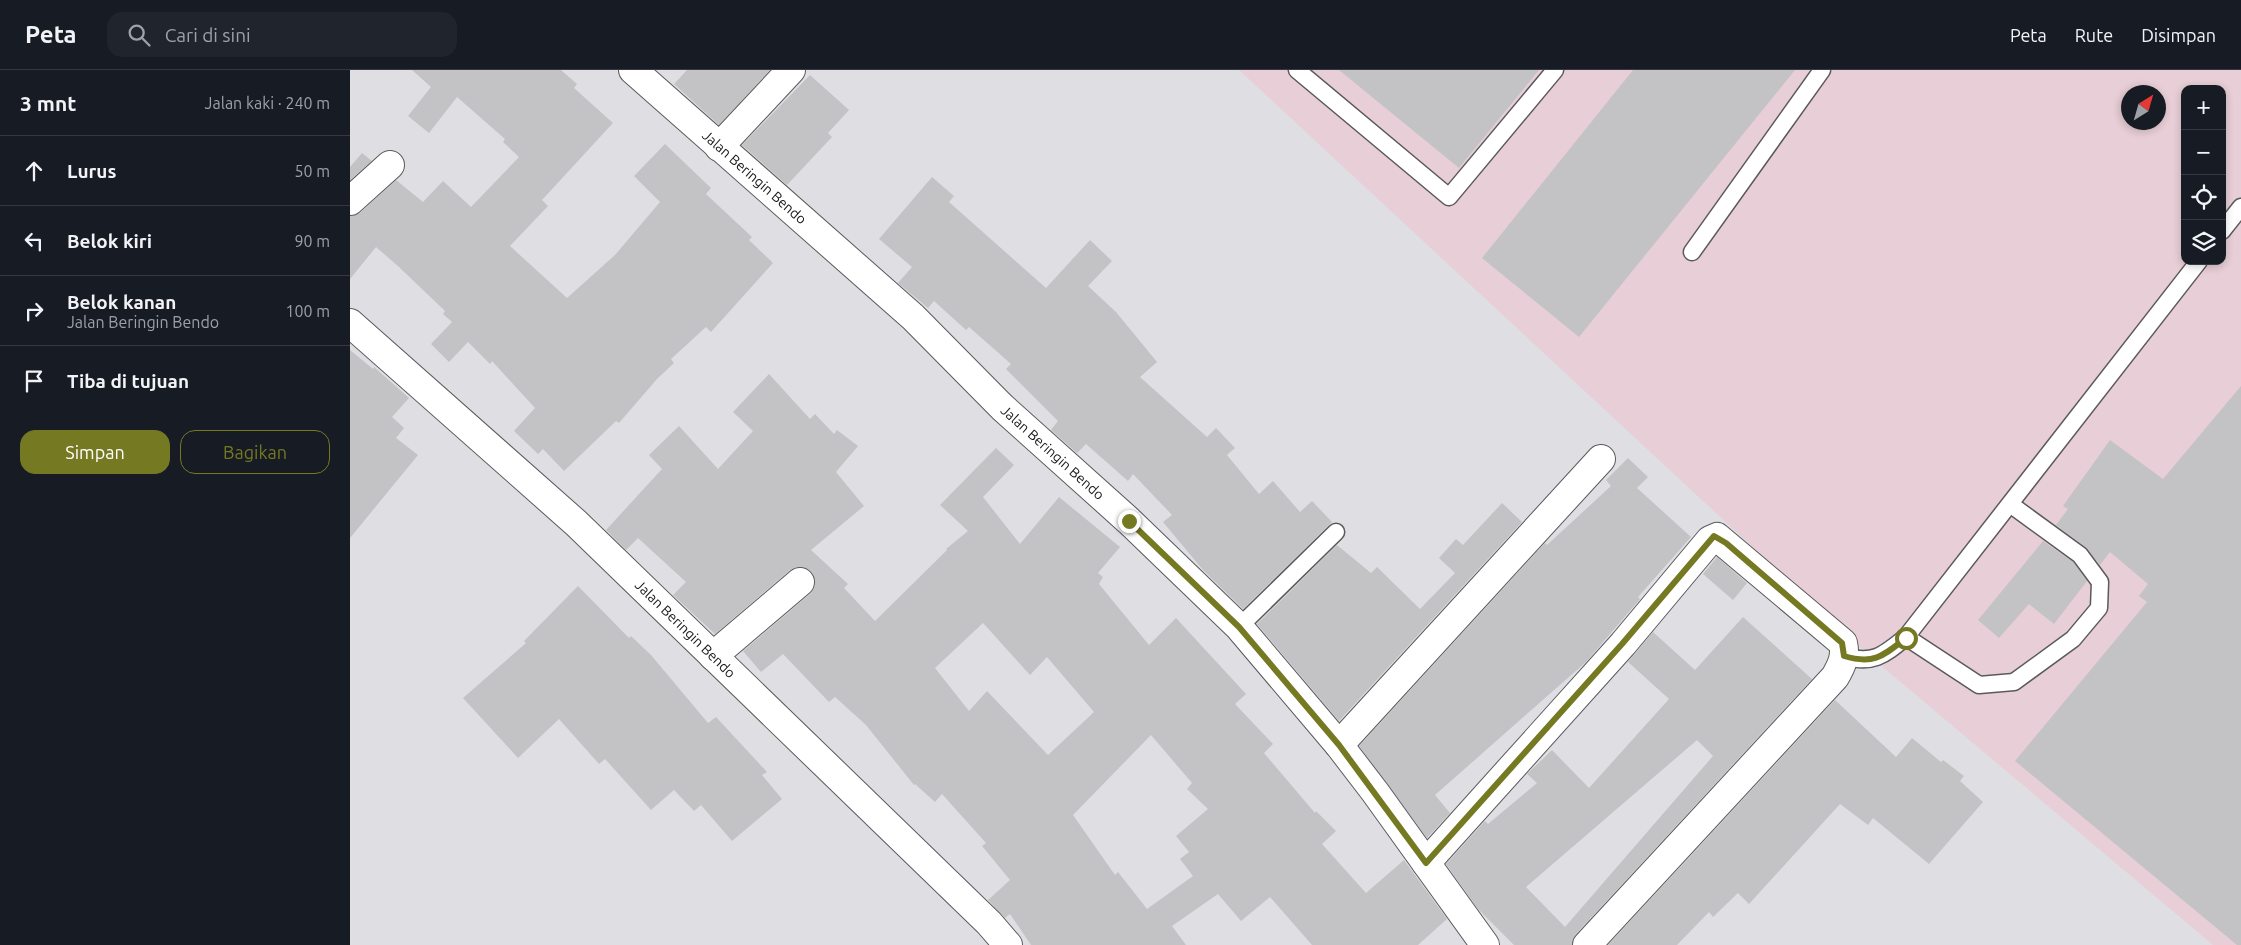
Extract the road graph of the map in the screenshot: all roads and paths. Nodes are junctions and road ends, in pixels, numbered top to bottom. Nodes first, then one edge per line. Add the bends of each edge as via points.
1 (633, 70) edge
2 (791, 70) edge
3 (1297, 70) edge
4 (1555, 70) edge
5 (1822, 70) edge
6 (719, 147) junction
7 (390, 165) dead end
8 (350, 201) edge
9 (2241, 207) edge
10 (2226, 226) edge
11 (1692, 252) dead end
12 (2196, 265) edge
13 (350, 324) edge
14 (1601, 459) dead end
15 (2010, 504) junction
16 (1336, 532) dead end
17 (800, 582) dead end
18 (1239, 627) junction
19 (1906, 638) junction
20 (713, 656) junction
21 (1844, 656) junction
22 (1339, 745) junction
23 (1426, 863) junction
24 (1008, 945) edge
25 (1486, 945) edge
26 (1587, 945) edge

1 - 6 street, Jalan Beringin Bendo
2 - 6 street
3 - 4 lane via 1449,197
5 - 11 lane
6 - 18 street, Jalan Beringin Bendo via 913,317 1002,407 1129,521
7 - 8 street
9 - 10 lane
12 - 15 lane
13 - 20 street, Jalan Beringin Bendo via 576,523
14 - 22 street
15 - 19 lane
15 - 19 lane via 2080,555 2100,582 2099,608 2073,639 2014,682 1979,685
16 - 18 lane
17 - 20 street
18 - 22 street, Jalan Beringin Bendo
19 - 21 lane via 1883,656 1860,661
20 - 24 street, Jalan Beringin Bendo
21 - 23 street via 1842,643 1714,536
21 - 26 street via 1835,677
22 - 23 street, Jalan Beringin Bendo
23 - 25 street, Jalan Beringin Bendo

